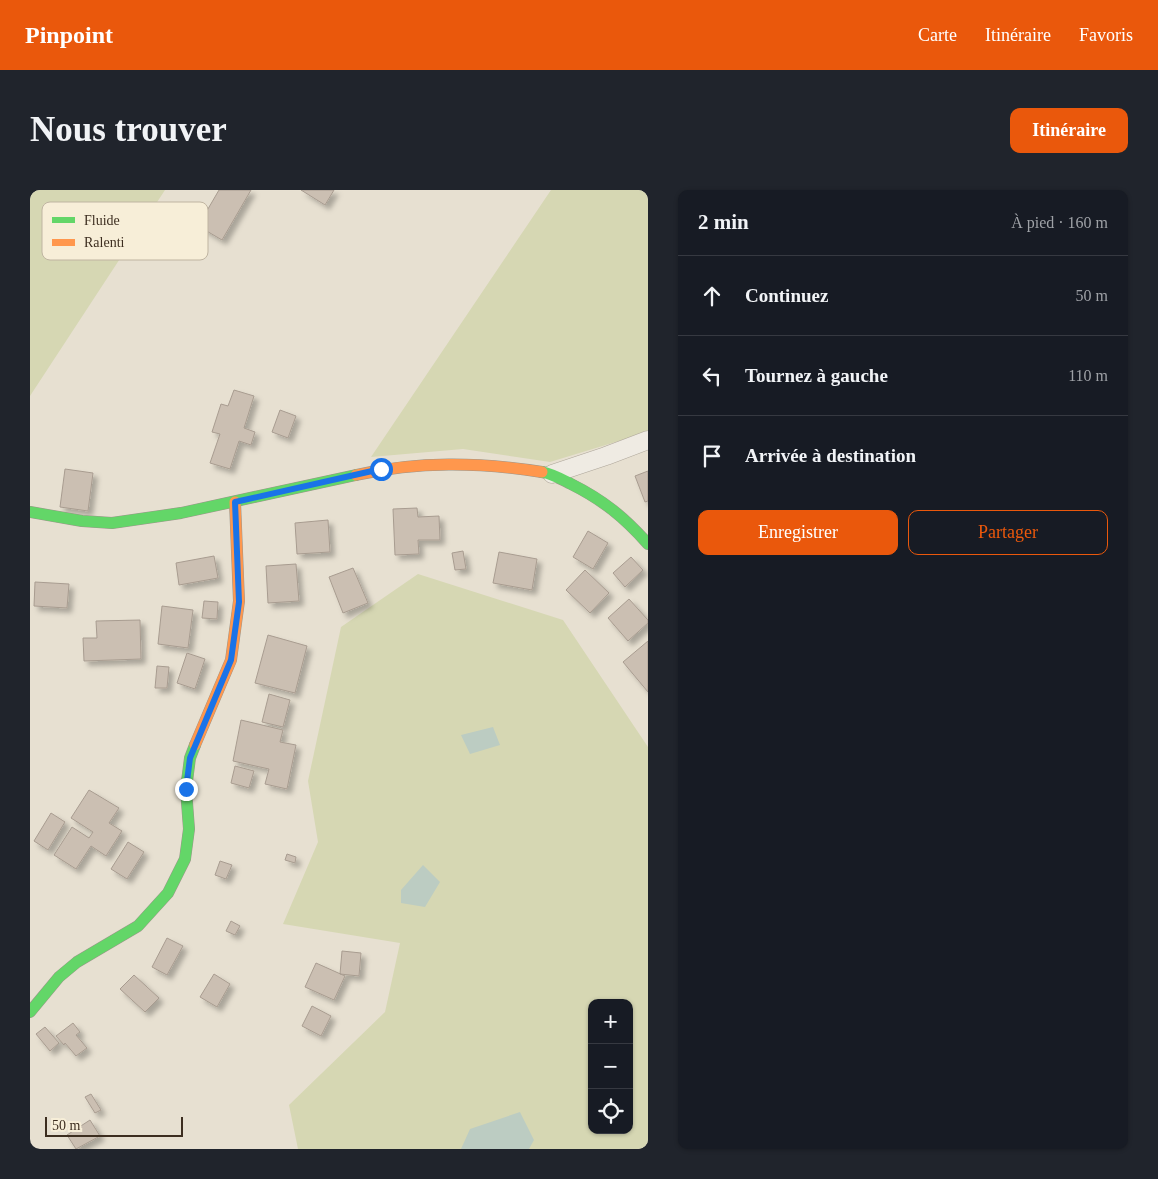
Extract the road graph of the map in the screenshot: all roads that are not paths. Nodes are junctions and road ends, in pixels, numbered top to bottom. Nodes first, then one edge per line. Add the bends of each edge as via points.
1 (648, 440) edge
2 (552, 474) junction
3 (235, 502) junction
4 (30, 512) edge
5 (648, 544) edge
6 (30, 1012) edge

1 - 2 street
2 - 3 street via 504,466 454,464 381,469
2 - 5 street via 595,496 628,522
3 - 4 street via 112,523 82,522
3 - 6 street via 239,602 231,660 190,758 186,789 190,829 185,859 168,894 138,926 77,962 59,977

